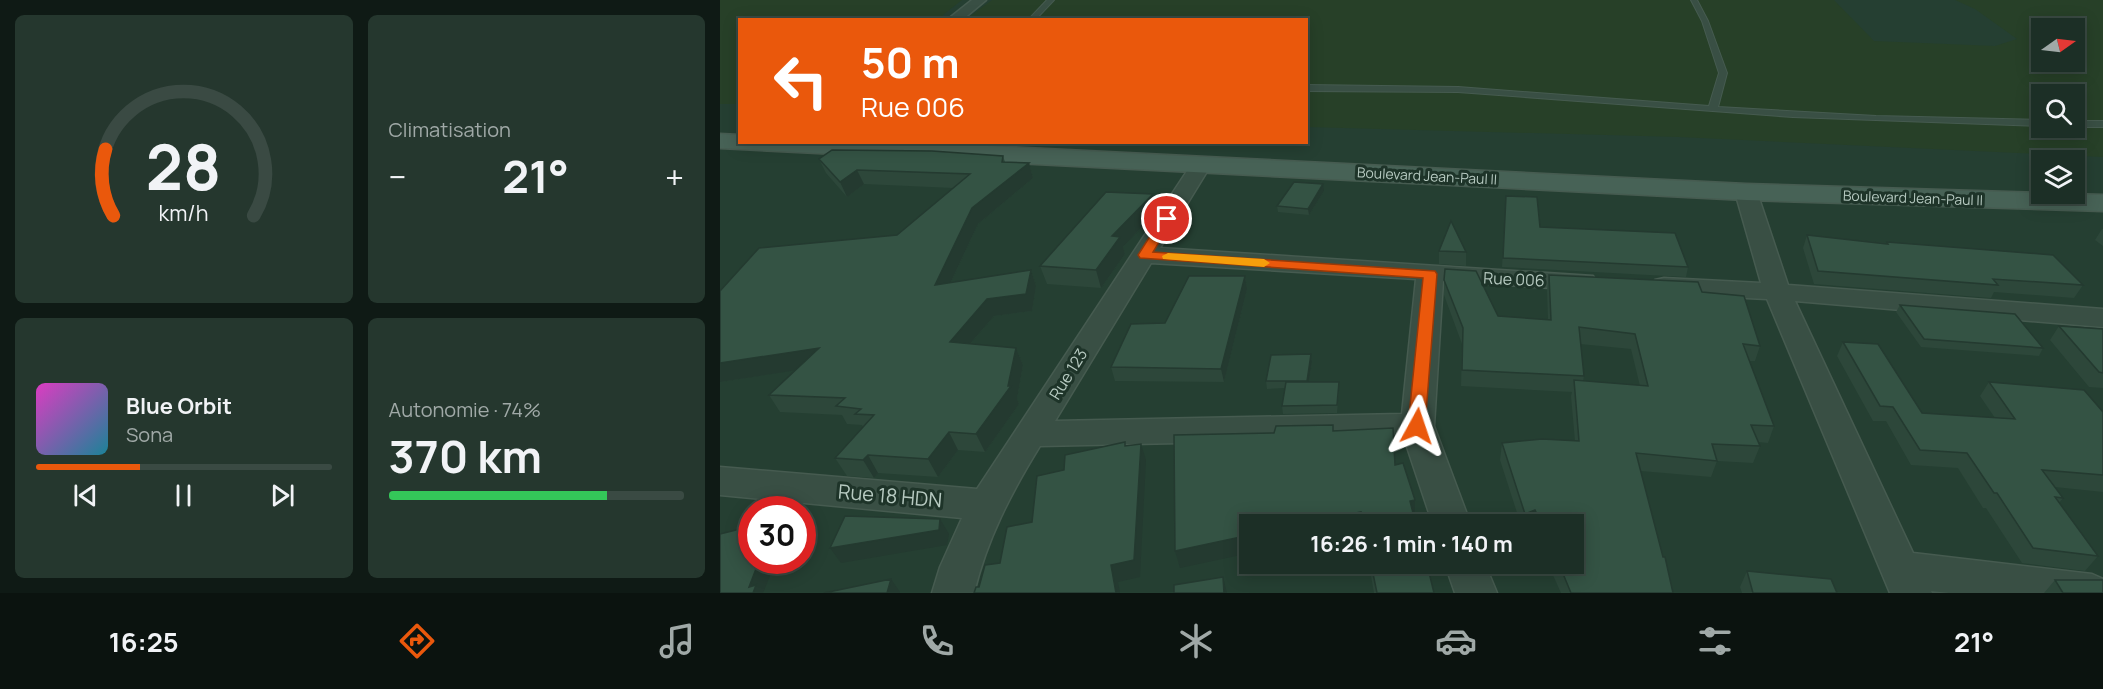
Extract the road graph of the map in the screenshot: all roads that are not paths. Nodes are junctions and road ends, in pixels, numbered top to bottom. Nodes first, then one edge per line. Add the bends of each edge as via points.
1 (980, 0) edge
2 (1051, 0) edge
3 (1694, 0) edge
4 (956, 18) edge
5 (1033, 18) edge
6 (1308, 88) edge
7 (1713, 109) junction
8 (2031, 123) edge
9 (2085, 124) edge
10 (2103, 124) edge
11 (720, 133) edge
12 (738, 134) edge
13 (720, 141) edge
14 (738, 142) edge
15 (791, 144) edge
16 (993, 144) edge
17 (1201, 165) junction
18 (2031, 190) edge
19 (2085, 191) edge
20 (1746, 192) junction
21 (2103, 192) edge
22 (2103, 202) edge
23 (1144, 255) junction
24 (1430, 274) junction
25 (1609, 284) edge
26 (1645, 285) edge
27 (1777, 292) junction
28 (2103, 318) edge
29 (1417, 426) junction
30 (1030, 434) junction
31 (720, 481) edge
32 (988, 505) junction
33 (1448, 514) edge
34 (1469, 574) edge
35 (1906, 581) edge
36 (953, 593) edge
37 (1476, 593) edge
38 (2092, 593) edge

1 - 4 street
2 - 5 lane
3 - 7 lane via 1722,73
6 - 7 lane via 1422,88
7 - 8 lane via 1934,122
9 - 10 lane
11 - 12 main road
13 - 14 main road
15 - 17 main road, Boulevard Jean-Paul II
16 - 18 main road, Boulevard Jean-Paul II via 1768,183
17 - 20 main road, Boulevard Jean-Paul II
17 - 23 street, Rue 123
19 - 21 main road
20 - 22 main road, Boulevard Jean-Paul II
20 - 27 street
23 - 24 street, Rue 006
23 - 30 street, Rue 123
24 - 25 street, Rue 006
24 - 29 street
26 - 27 street
27 - 28 street
27 - 35 street
29 - 30 street
29 - 33 street
30 - 32 street, Rue 123
31 - 32 street, Rue 18 HDN
32 - 36 street, Rue 123 via 968,546
34 - 37 street
35 - 38 street

